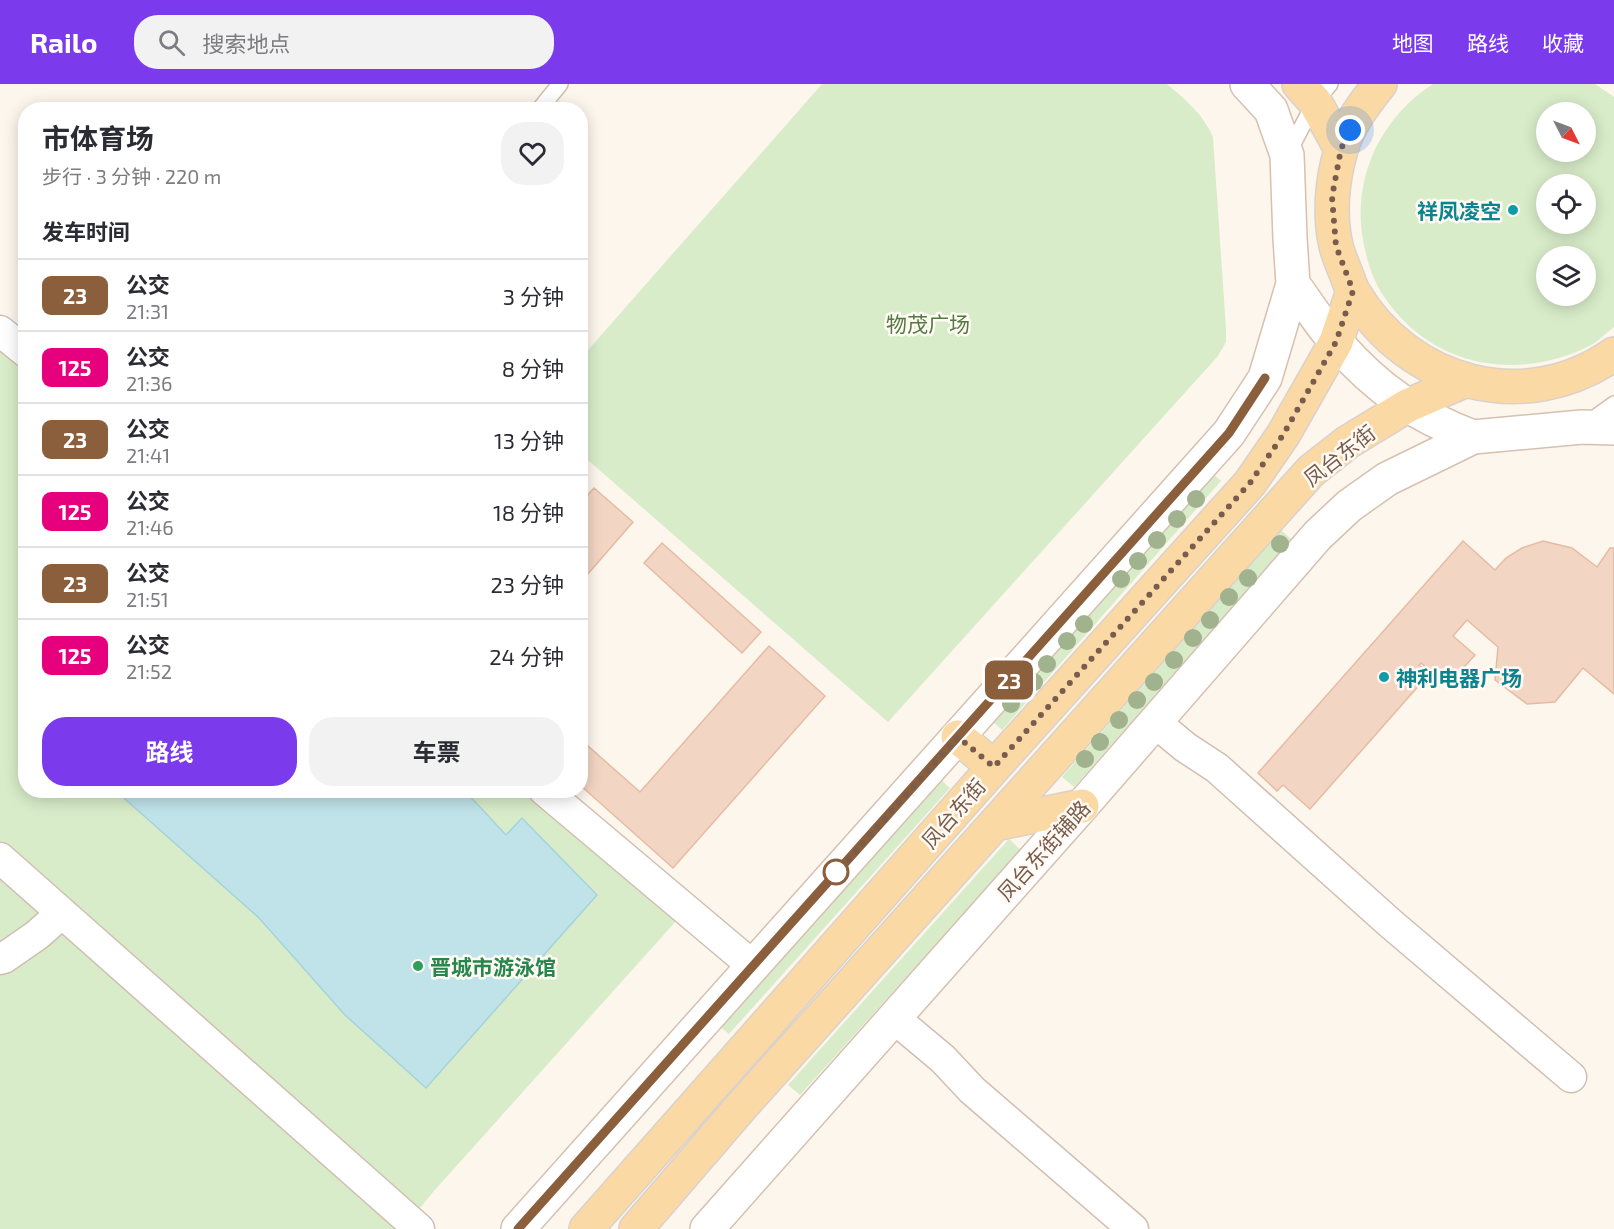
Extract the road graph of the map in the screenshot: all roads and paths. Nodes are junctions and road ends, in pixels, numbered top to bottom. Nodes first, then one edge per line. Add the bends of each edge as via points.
1 (560, 84) edge
2 (1247, 84) edge
3 (1380, 84) edge
4 (1315, 90) edge
5 (545, 102) edge
6 (1341, 149) junction
7 (1287, 155) junction
8 (1293, 284) junction
9 (1353, 291) junction
10 (0, 331) edge
11 (1336, 342) junction
12 (18, 346) edge
13 (1608, 365) edge
14 (1464, 381) junction
15 (1614, 404) edge
16 (1407, 406) junction
17 (1581, 428) junction
18 (1614, 428) edge
19 (1473, 437) junction
20 (1155, 722) junction
21 (958, 737) junction
22 (994, 767) junction
23 (554, 798) edge
24 (1082, 806) junction
25 (995, 824) junction
26 (0, 858) edge
27 (62, 913) junction
28 (0, 959) edge
29 (753, 966) junction
30 (894, 1018) junction
31 (1571, 1077) dead end
32 (418, 1229) edge
33 (518, 1229) edge
34 (586, 1229) edge
35 (636, 1229) edge
36 (706, 1229) edge
37 (1133, 1229) edge

1 - 5 lane
2 - 7 main road via 1271,110
3 - 6 main road via 1360,110
4 - 6 main road
4 - 7 lane
6 - 9 main road via 1332,197 1336,246
7 - 8 main road
8 - 11 main road
8 - 21 main road via 1265,378 1229,433
9 - 11 main road, 凤台东街
9 - 14 main road via 1381,331 1419,362
10 - 12 street
11 - 16 main road via 1363,371
11 - 22 main road, 凤台东街 via 1283,435 1250,483
13 - 14 main road via 1553,383 1508,387
14 - 16 main road, 凤台东街
15 - 17 lane
16 - 19 main road via 1438,424
16 - 25 main road, 凤台东街 via 1348,442 1311,471
17 - 18 main road
17 - 19 main road
19 - 20 main road, 凤台东街辅路 via 1387,479 1349,506 1318,535
20 - 24 main road, 凤台东街辅路
20 - 31 street via 1217,768 1390,923
21 - 22 main road
21 - 29 main road
22 - 34 main road, 凤台东街
23 - 29 street
24 - 25 main road
24 - 30 main road, 凤台东街辅路
25 - 35 main road, 凤台东街
26 - 27 street
27 - 28 street
27 - 32 street
29 - 33 main road
30 - 36 main road, 凤台东街辅路
30 - 37 street

